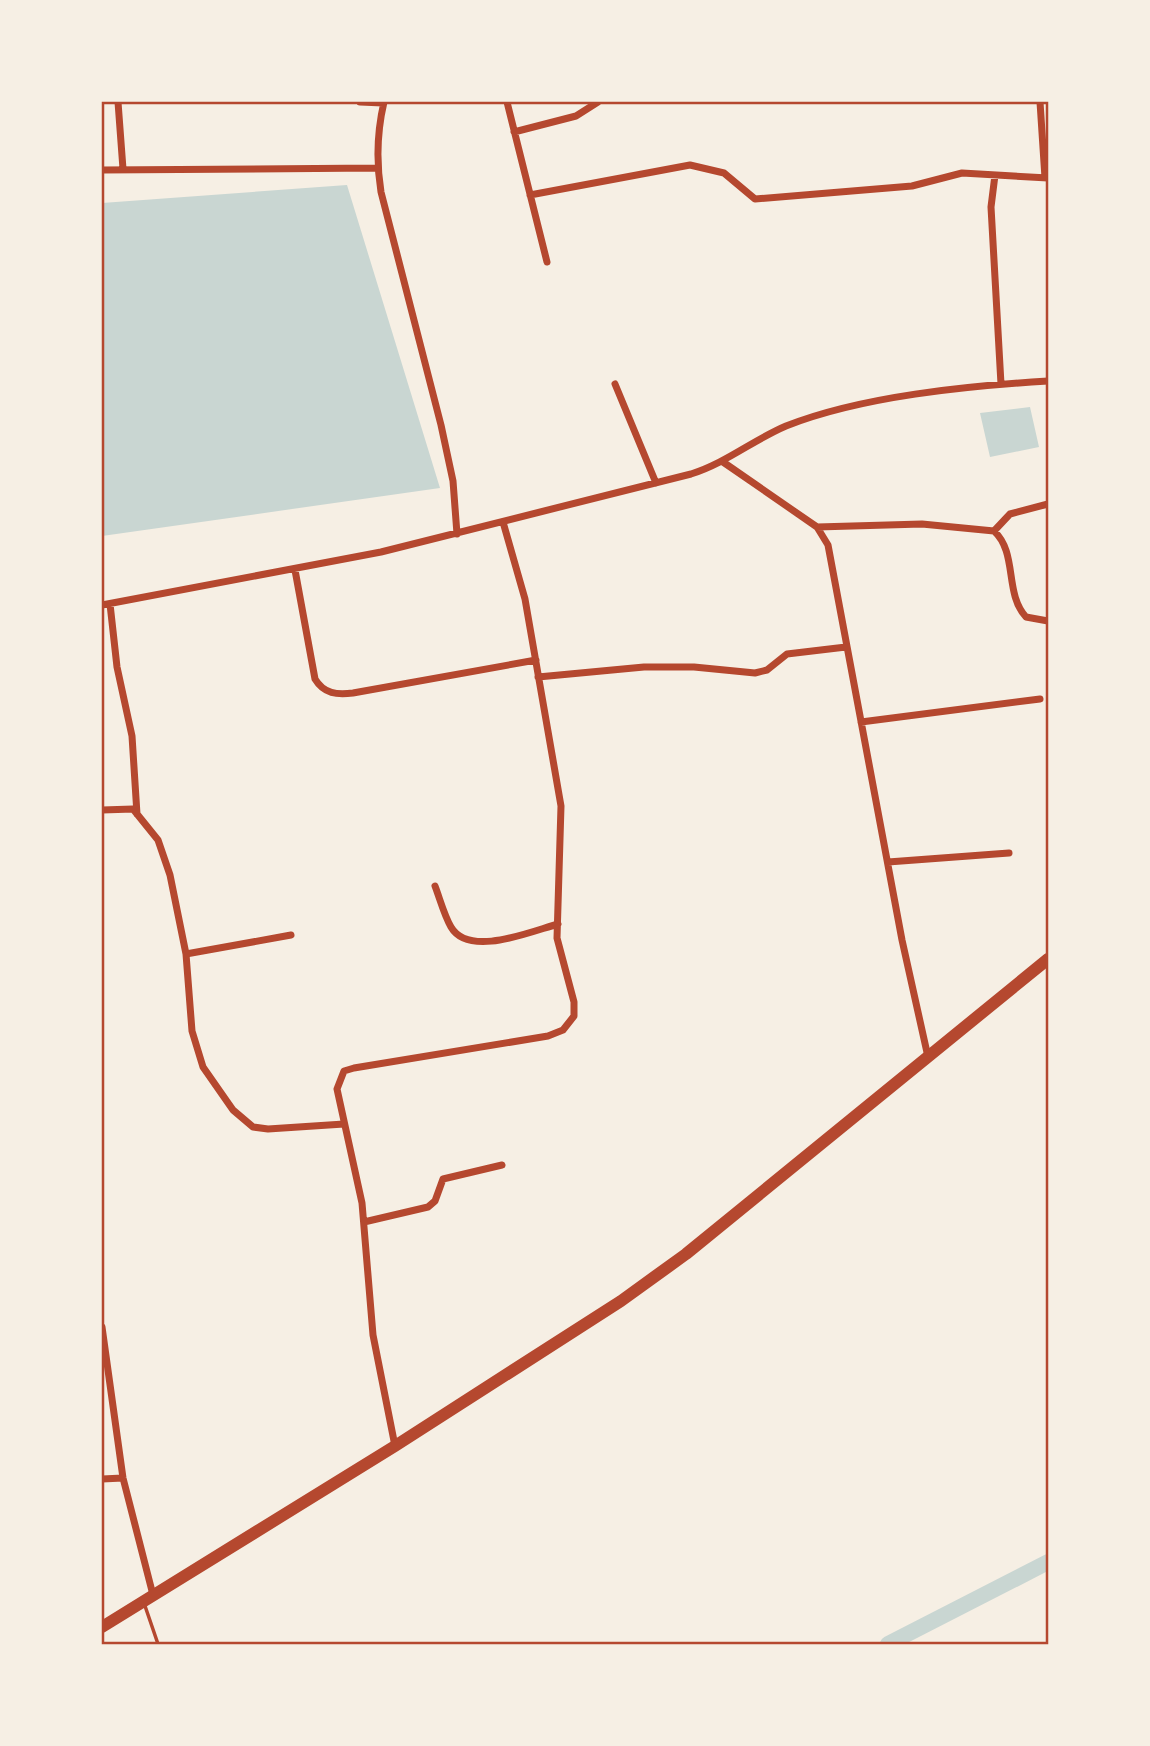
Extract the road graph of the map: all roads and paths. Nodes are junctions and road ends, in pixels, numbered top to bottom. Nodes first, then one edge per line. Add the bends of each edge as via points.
1 (118, 102) edge
2 (360, 102) edge
3 (383, 102) edge
4 (507, 102) edge
5 (598, 102) edge
6 (1040, 102) edge
7 (514, 132) junction
8 (377, 168) junction
9 (123, 169) junction
10 (102, 170) edge
11 (995, 175) junction
12 (1047, 178) edge
13 (530, 195) junction
14 (547, 262) dead end
15 (1048, 381) edge
16 (615, 384) dead end
17 (1000, 384) junction
18 (723, 462) junction
19 (656, 483) junction
20 (1048, 504) edge
21 (503, 522) junction
22 (817, 527) junction
23 (994, 531) junction
24 (457, 534) junction
25 (295, 570) junction
26 (110, 604) junction
27 (102, 605) edge
28 (1048, 621) edge
29 (846, 647) junction
30 (536, 660) junction
31 (538, 677) junction
32 (1040, 698) dead end
33 (860, 722) junction
34 (102, 810) edge
35 (138, 814) junction
36 (1009, 853) dead end
37 (888, 862) junction
38 (435, 886) dead end
39 (558, 924) junction
40 (291, 935) dead end
41 (186, 954) junction
42 (1048, 959) edge
43 (929, 1058) junction
44 (344, 1124) junction
45 (502, 1165) dead end
46 (364, 1222) junction
47 (102, 1326) edge
48 (395, 1446) junction
49 (123, 1478) junction
50 (102, 1479) edge
51 (148, 1598) junction
52 (102, 1627) edge
53 (158, 1644) edge

1 - 9 street
2 - 3 street
3 - 8 street
4 - 7 street
5 - 7 street via 576,116
6 - 12 street
7 - 13 street
8 - 9 street
8 - 24 street via 441,425 453,481
9 - 10 street
11 - 12 street
11 - 13 street via 962,173 912,186 755,199 724,173 690,165
11 - 17 street via 991,207
13 - 14 street
15 - 17 street
16 - 19 street
17 - 18 street via 836,410 784,427
18 - 19 street
18 - 22 street
19 - 21 street
20 - 23 street via 1010,514
21 - 24 street
21 - 30 street
22 - 23 street via 922,524
22 - 29 street via 828,545
23 - 28 street via 1002,538 1013,601 1026,617
24 - 25 street
25 - 26 street
25 - 30 street via 315,679 330,693 353,693
26 - 27 street
26 - 35 street via 132,736
29 - 31 street via 786,654 767,670 755,673 644,667
29 - 33 street
30 - 31 street
31 - 39 street via 561,806
32 - 33 street
33 - 37 street
34 - 35 street via 133,809
35 - 41 street via 163,850
36 - 37 street
37 - 43 street
38 - 39 street via 452,928 461,938 491,942
39 - 44 street via 559,949 574,1002 571,1025 548,1036 344,1071 337,1089
40 - 41 street
41 - 44 street via 196,1049 233,1110 245,1122 268,1129
42 - 43 highway
43 - 48 highway via 686,1254 553,1346
44 - 46 street
45 - 46 street via 443,1179 428,1207
46 - 48 street via 373,1335
47 - 49 street
48 - 51 highway
49 - 50 street
49 - 51 street
51 - 52 highway
51 - 53 lane

